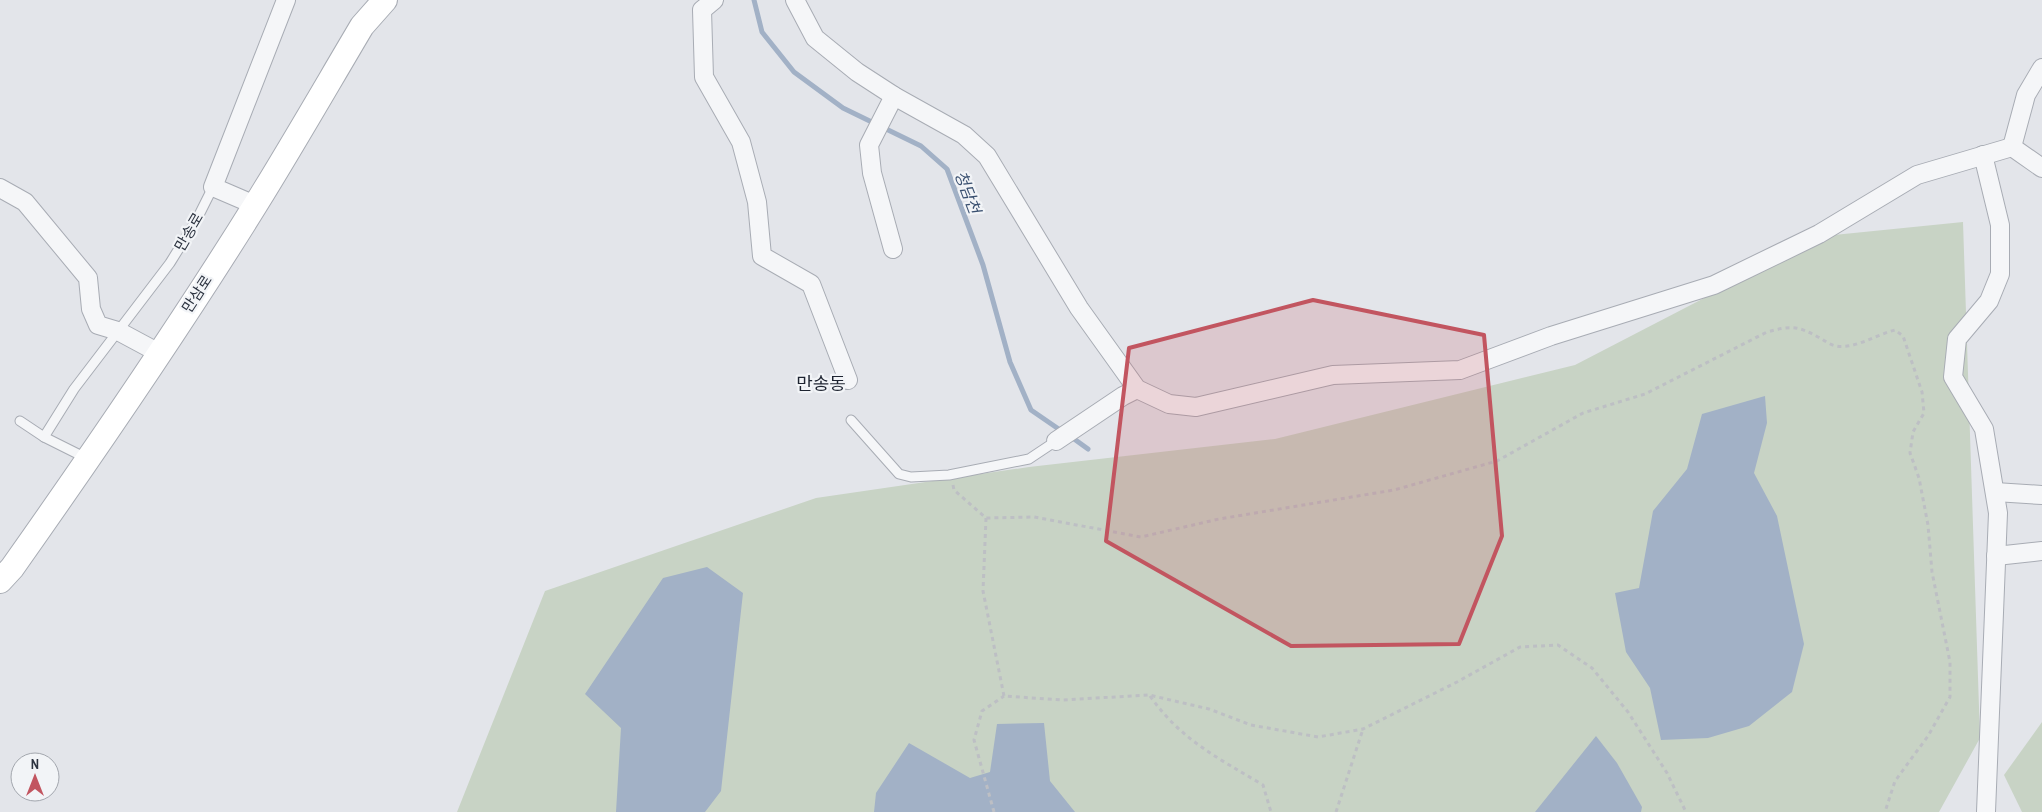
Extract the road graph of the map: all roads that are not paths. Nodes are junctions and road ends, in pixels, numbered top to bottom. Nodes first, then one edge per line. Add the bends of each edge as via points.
1 (286, 0) edge
2 (368, 0) edge
3 (385, 0) edge
4 (714, 0) edge
5 (795, 0) edge
6 (362, 26) junction
7 (2042, 68) edge
8 (894, 96) junction
9 (2012, 147) junction
10 (1983, 155) junction
11 (2042, 168) edge
12 (213, 187) junction
13 (0, 188) edge
14 (255, 205) junction
15 (893, 249) dead end
16 (118, 331) junction
17 (160, 353) junction
18 (848, 380) dead end
19 (1137, 389) junction
20 (851, 420) dead end
21 (20, 421) dead end
22 (44, 438) junction
23 (1056, 441) joint
24 (88, 460) junction
25 (1995, 492) junction
26 (2042, 495) edge
27 (2042, 551) edge
28 (1996, 556) junction
29 (0, 581) edge
30 (1986, 812) edge

1 - 12 street, 만송로
2 - 6 street
3 - 6 street, 만삼로
4 - 18 street via 702,10 704,77 741,142 757,202 762,256 811,284
5 - 8 street via 815,38 857,72
6 - 14 street, 만삼로
7 - 9 street via 2026,95
8 - 15 street via 869,145 872,173
8 - 19 street via 964,135 987,156 1079,308
9 - 10 street
9 - 11 street
10 - 19 street via 1917,175 1819,234 1714,285 1552,336 1460,370 1333,375 1196,407 1170,404
10 - 25 street via 2000,225 2000,274 1989,301 1957,339 1953,377 1984,429
12 - 14 street
12 - 16 lane, 만송로 via 170,263
13 - 16 street via 25,202 88,278 91,309 98,325
14 - 17 street, 만삼로
16 - 17 street
16 - 22 lane, 만송로 via 74,389
17 - 24 street, 만삼로
19 - 23 street
20 - 23 lane via 899,474 911,476 949,475 1029,460
21 - 22 lane
22 - 24 lane
24 - 29 street, 만삼로
25 - 26 street
25 - 28 street via 1998,513
27 - 28 street
28 - 30 street

